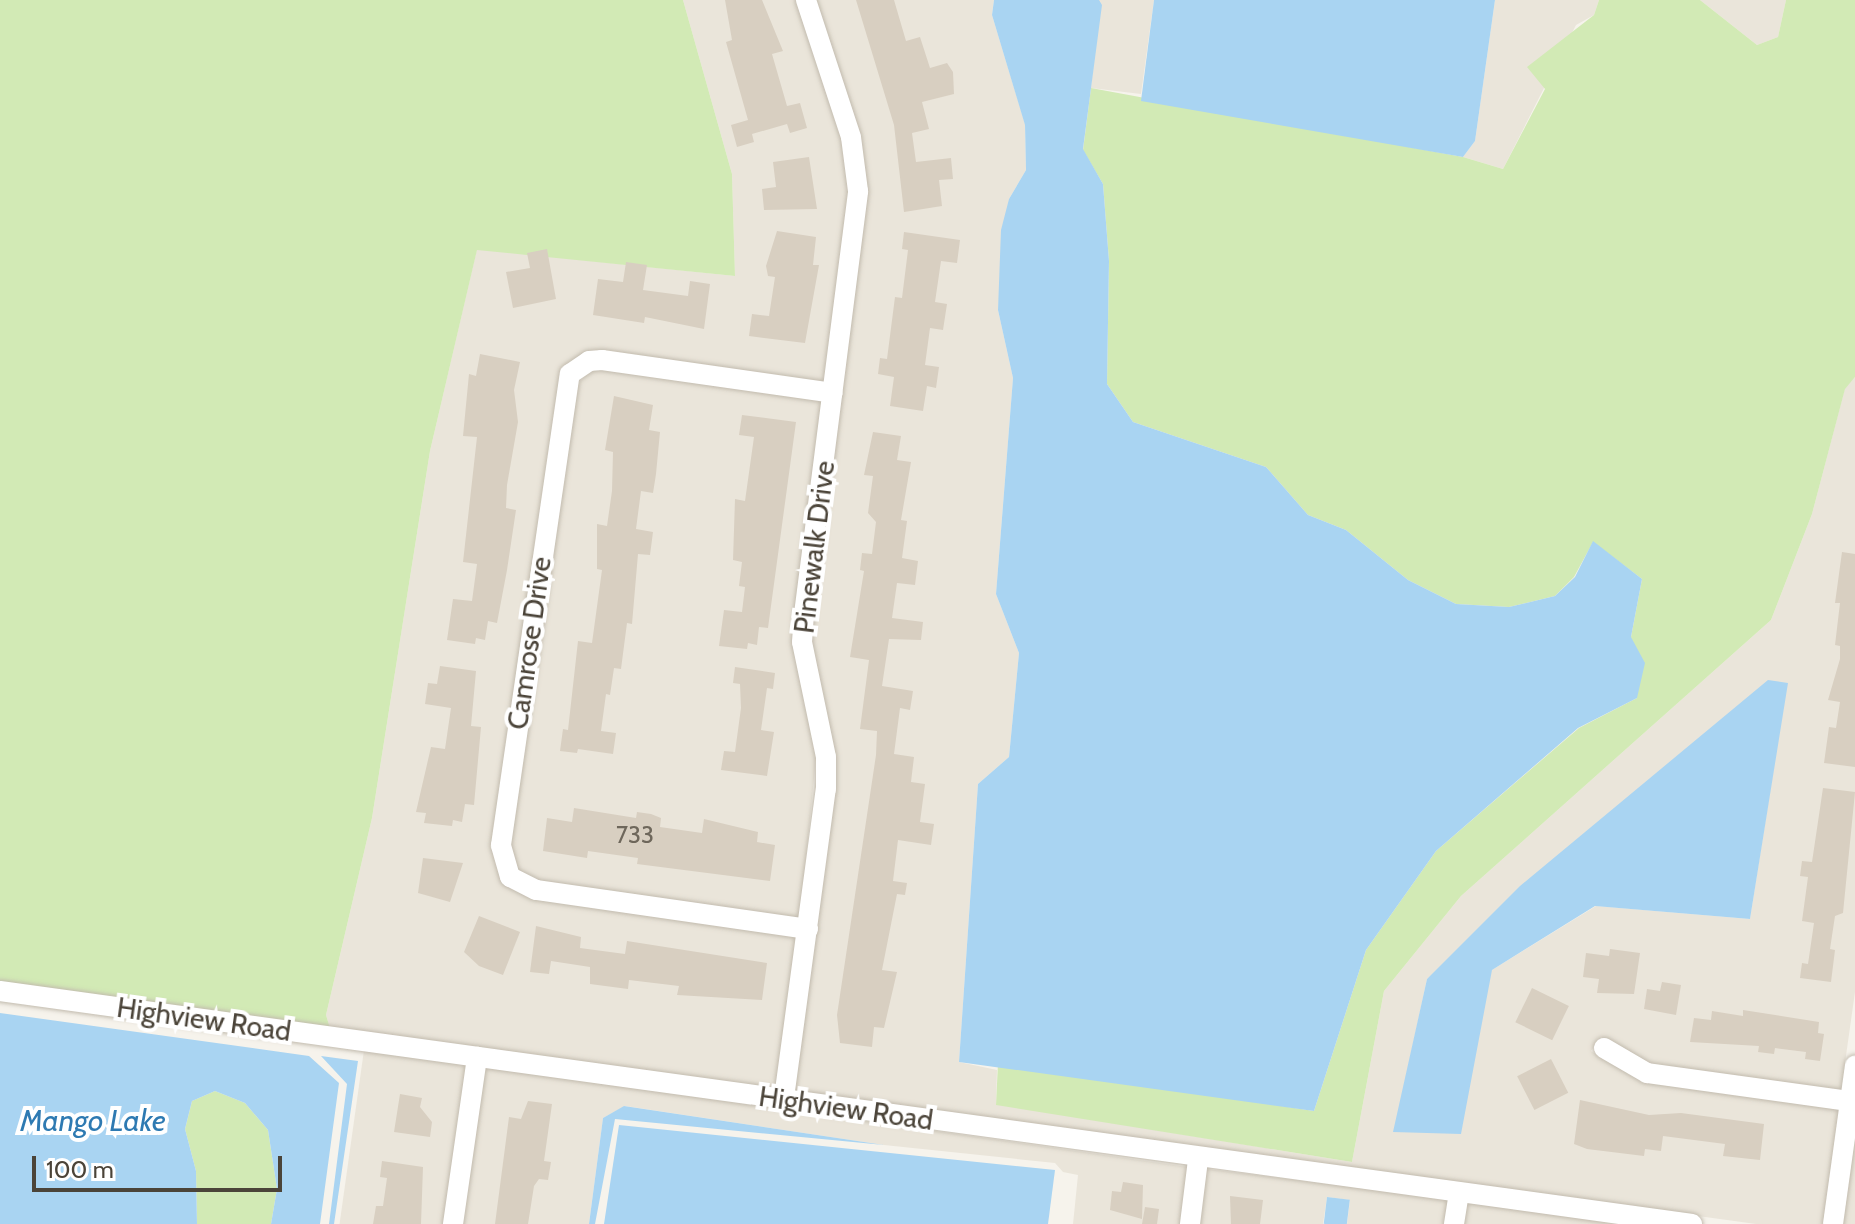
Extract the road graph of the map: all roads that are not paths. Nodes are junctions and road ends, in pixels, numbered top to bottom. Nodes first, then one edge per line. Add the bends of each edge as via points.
1 (806, 0) edge
2 (833, 393) junction
3 (808, 929) junction
4 (0, 991) edge
5 (1604, 1048) dead end
6 (477, 1057) junction
7 (1855, 1066) edge
8 (784, 1098) junction
9 (1853, 1101) edge
10 (1198, 1160) junction
11 (1459, 1192) junction
12 (453, 1224) edge
13 (1190, 1224) edge
14 (1454, 1224) edge
15 (1692, 1224) edge
16 (1833, 1224) edge

1 - 2 street, Pinewalk Drive via 851,137 858,191
2 - 3 street, Pinewalk Drive via 802,642 826,757
2 - 3 street, Camrose Drive via 602,360 589,361 570,374 501,845 510,877 536,890
3 - 8 street, Pinewalk Drive
4 - 6 street, Highview Road
5 - 9 street via 1647,1073
6 - 8 street, Highview Road
6 - 12 street
7 - 9 street
8 - 10 street, Highview Road
9 - 16 street
10 - 11 street, Highview Road
10 - 13 street
11 - 14 street
11 - 15 street, Highview Road

